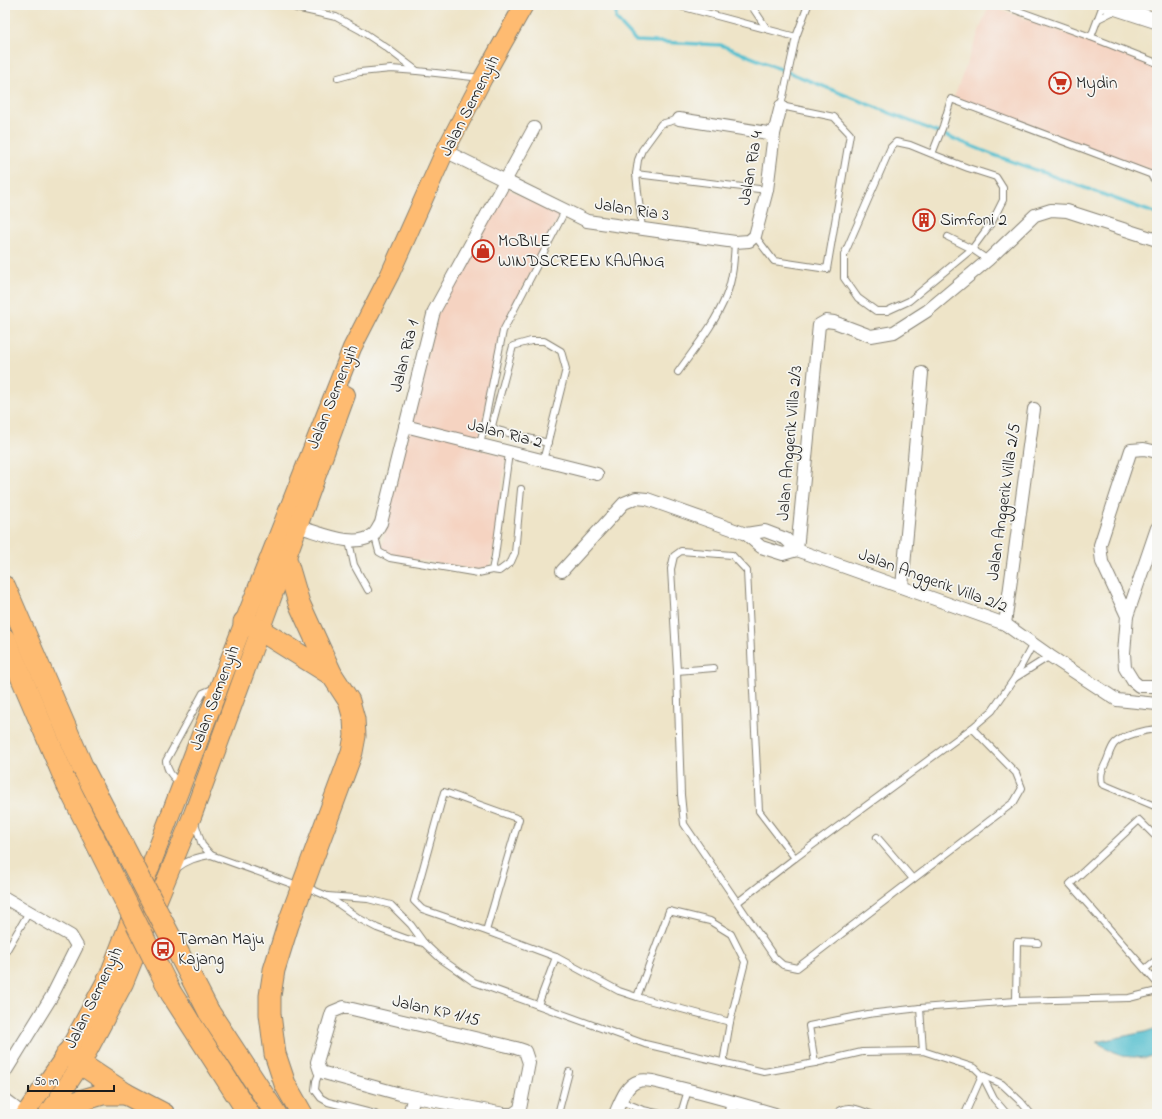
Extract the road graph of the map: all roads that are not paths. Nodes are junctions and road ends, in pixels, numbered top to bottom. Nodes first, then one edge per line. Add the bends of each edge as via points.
1 (524, 5) edge
2 (676, 5) edge
3 (750, 5) edge
4 (808, 5) edge
5 (1002, 5) edge
6 (1103, 5) edge
7 (1114, 7) edge
8 (296, 8) dead end
9 (1098, 19) junction
10 (1157, 21) edge
11 (767, 29) junction
12 (796, 37) junction
13 (1091, 37) junction
14 (1157, 63) edge
15 (417, 71) junction
16 (338, 78) dead end
17 (483, 78) junction
18 (781, 106) junction
19 (679, 119) joint
20 (534, 128) dead end
21 (774, 134) junction
22 (446, 152) junction
23 (932, 154) junction
24 (636, 174) junction
25 (1156, 174) edge
26 (504, 181) junction
27 (767, 190) junction
28 (565, 210) junction
29 (642, 229) junction
30 (755, 236) junction
31 (948, 237) dead end
32 (1157, 240) edge
33 (735, 242) junction
34 (972, 249) junction
35 (988, 260) junction
36 (390, 274) junction
37 (678, 372) dead end
38 (922, 373) dead end
39 (1034, 409) dead end
40 (405, 426) junction
41 (548, 443) junction
42 (480, 446) junction
43 (1157, 452) edge
44 (509, 453) junction
45 (543, 461) junction
46 (597, 474) dead end
47 (520, 489) dead end
48 (298, 527) junction
49 (1157, 528) edge
50 (374, 534) junction
51 (348, 541) junction
52 (797, 550) junction
53 (286, 559) junction
54 (492, 570) junction
55 (562, 571) dead end
56 (5, 587) edge
57 (902, 587) junction
58 (368, 590) dead end
59 (1127, 616) junction
60 (1005, 624) junction
61 (252, 626) junction
62 (5, 639) edge
63 (1033, 644) junction
64 (1050, 656) junction
65 (714, 668) dead end
66 (677, 671) junction
67 (332, 675) junction
68 (1014, 679) junction
69 (1157, 686) edge
70 (218, 691) junction
71 (1157, 704) edge
72 (972, 728) junction
73 (1157, 729) edge
74 (182, 785) junction
75 (1157, 807) edge
76 (189, 821) junction
77 (168, 822) junction
78 (877, 837) dead end
79 (1157, 838) edge
80 (211, 854) junction
81 (795, 858) junction
82 (167, 877) junction
83 (913, 879) junction
84 (292, 884) dead end
85 (313, 890) dead end
86 (328, 896) junction
87 (5, 898) edge
88 (738, 902) junction
89 (29, 912) junction
90 (486, 931) junction
91 (424, 943) junction
92 (1038, 943) dead end
93 (5, 953) edge
94 (556, 957) junction
95 (1157, 959) edge
96 (1145, 969) junction
97 (1157, 983) edge
98 (1157, 991) edge
99 (637, 997) junction
100 (1016, 1001) junction
101 (538, 1005) junction
102 (920, 1008) junction
103 (730, 1022) junction
104 (923, 1050) junction
105 (74, 1058) junction
106 (723, 1063) junction
107 (815, 1064) junction
108 (320, 1071) junction
109 (5, 1072) edge
110 (569, 1072) dead end
111 (982, 1075) junction
112 (688, 1090) junction
113 (126, 1094) junction
114 (414, 1097) junction
115 (5, 1100) edge
116 (621, 1101) junction
117 (733, 1102) junction
118 (49, 1113) edge
119 (24, 1114) edge
120 (164, 1114) edge
121 (249, 1114) edge
122 (276, 1114) edge
123 (302, 1114) edge
124 (374, 1114) edge
125 (408, 1114) edge
126 (558, 1114) edge
127 (615, 1114) edge
128 (661, 1114) edge
129 (676, 1114) edge
130 (730, 1114) edge
131 (775, 1114) edge
132 (836, 1114) edge
133 (871, 1114) edge
134 (964, 1114) edge
135 (1007, 1114) edge
136 (1031, 1114) edge

1 - 17 main road, Jalan Semenyih
2 - 11 lane
3 - 11 lane
4 - 12 lane
5 - 13 lane
6 - 9 lane
7 - 9 lane
7 - 10 street
8 - 15 lane via 336,17 360,30
9 - 13 lane
11 - 12 lane
12 - 18 lane
13 - 14 lane
15 - 16 lane via 391,69 360,72
15 - 17 lane
17 - 22 main road, Jalan Semenyih
18 - 21 street, Jalan Ria 4
18 - 30 lane via 834,117 850,134 827,269 774,261
19 - 21 street
19 - 24 lane via 661,124 642,150
20 - 26 street, Jalan Ria 1
21 - 27 street, Jalan Ria 4
22 - 26 street, Jalan Ria 3
22 - 36 main road, Jalan Semenyih
23 - 25 lane via 950,99
23 - 34 lane via 996,177 1003,188 1004,200
23 - 34 lane via 896,142 891,147 844,255 844,278 858,298 876,311 887,311 908,301
24 - 27 lane
24 - 29 lane
26 - 28 street, Jalan Ria 3
26 - 40 street, Jalan Ria 1 via 434,311
27 - 30 street, Jalan Ria 4
28 - 29 street, Jalan Ria 3 via 587,221
28 - 42 lane via 503,331
29 - 33 street, Jalan Ria 3
30 - 33 street, Jalan Ria 3 via 749,241
31 - 34 lane
32 - 35 street via 1067,211 1051,210 1035,215
33 - 37 lane via 733,269 726,296 711,325
34 - 35 lane
35 - 52 street, Jalan Anggerik Villa 2/3 via 927,311 894,332 871,336 834,322 826,321 819,325
36 - 48 main road, Jalan Semenyih
36 - 61 main road, Jalan Semenyih via 352,348
38 - 57 street
39 - 60 street, Jalan Anggerik Villa 2/5
40 - 42 street, Jalan Ria 2
40 - 50 street, Jalan Ria 1 via 381,523
41 - 41 lane via 566,369 561,351 544,341 532,341 513,346 492,426 497,430
41 - 45 lane
42 - 44 street, Jalan Ria 2
43 - 59 street via 1131,450 1100,545 1102,562
44 - 45 street, Jalan Ria 2
44 - 54 lane
45 - 46 street, Jalan Ria 2
47 - 54 lane via 515,553 511,562 499,571
48 - 51 street
48 - 53 main road, Jalan Semenyih
49 - 59 street
50 - 51 street via 364,539
50 - 54 lane via 379,552 390,558 478,573
51 - 58 lane via 354,565
52 - 55 street, Jalan Anggerik Villa 2/2 via 782,554 761,547 746,534 647,499 636,498 624,503
52 - 57 street, Jalan Anggerik Villa 2/2
53 - 61 main road, Jalan Semenyih
53 - 67 highway via 299,603
56 - 122 highway, bridge via 83,768 209,1012
57 - 60 street, Jalan Anggerik Villa 2/2
59 - 69 street via 1125,668 1139,686
60 - 63 street, Jalan Anggerik Villa 2/2
61 - 67 highway
61 - 70 main road, Jalan Semenyih
61 - 76 main road, Jalan Semenyih
62 - 121 highway, bridge via 67,784 171,993
63 - 64 street, Jalan Anggerik Villa 2/2
63 - 68 lane
64 - 68 lane
64 - 71 street, Jalan Anggerik Villa 2/2 via 1117,700
65 - 66 lane
66 - 81 lane via 671,569 674,556 681,551 732,555 747,571 759,811
66 - 88 lane via 684,824
67 - 123 highway via 348,701 354,719 355,736 352,752 288,925 274,970 270,996 275,1054 285,1084
68 - 72 lane via 992,711
70 - 74 main road, Jalan Semenyih
70 - 74 lane via 210,690 203,693 166,761 171,776
72 - 81 lane
72 - 83 lane via 1016,773 1022,788 1014,802
73 - 75 lane via 1131,735 1114,744 1100,775 1102,784
74 - 77 main road, Jalan Semenyih
76 - 77 main road
76 - 80 lane via 202,845
76 - 82 main road, Jalan Semenyih
77 - 105 main road, Jalan Semenyih
78 - 83 lane
79 - 96 lane via 1139,820 1070,884
80 - 82 lane via 186,861
80 - 84 lane
81 - 88 lane
82 - 105 main road, Jalan Semenyih via 124,983
83 - 88 lane via 797,968 783,965 775,958
85 - 86 lane
86 - 91 lane via 377,928
86 - 91 lane via 368,899 391,905
87 - 89 street
89 - 93 lane
89 - 109 street via 71,936 77,946 52,996
90 - 90 lane via 519,819 444,792 414,901 422,908
90 - 94 lane
91 - 101 lane via 441,959 474,982
92 - 100 lane via 1017,942
94 - 99 lane via 619,991
94 - 101 lane
95 - 96 lane
96 - 97 lane
98 - 100 lane via 1128,998
99 - 103 lane
99 - 103 lane via 669,911 710,921 731,934 745,962
100 - 102 lane
101 - 106 lane via 645,1044
102 - 104 lane
102 - 107 lane via 868,1014 809,1026
103 - 106 lane
104 - 107 lane via 862,1052
104 - 111 lane via 975,1068
105 - 113 highway
105 - 118 main road, Jalan Semenyih
105 - 119 main road, Jalan Semenyih
106 - 107 lane via 764,1072
108 - 114 street, Jalan KP 1/15
108 - 114 street, Jalan KP 1/15 via 317,1062 332,1012 344,1007 525,1051 529,1063 520,1109 513,1114
108 - 124 lane via 315,1090 321,1098
110 - 126 lane
111 - 134 lane
111 - 135 lane via 994,1098
111 - 136 lane via 1002,1084
112 - 116 street via 640,1080 633,1084
112 - 117 street
112 - 129 lane via 682,1110
113 - 118 highway via 103,1094
113 - 120 highway
114 - 125 street
115 - 119 street
116 - 127 street
116 - 128 lane
117 - 130 street
117 - 131 street
132 - 133 lane via 846,1107

